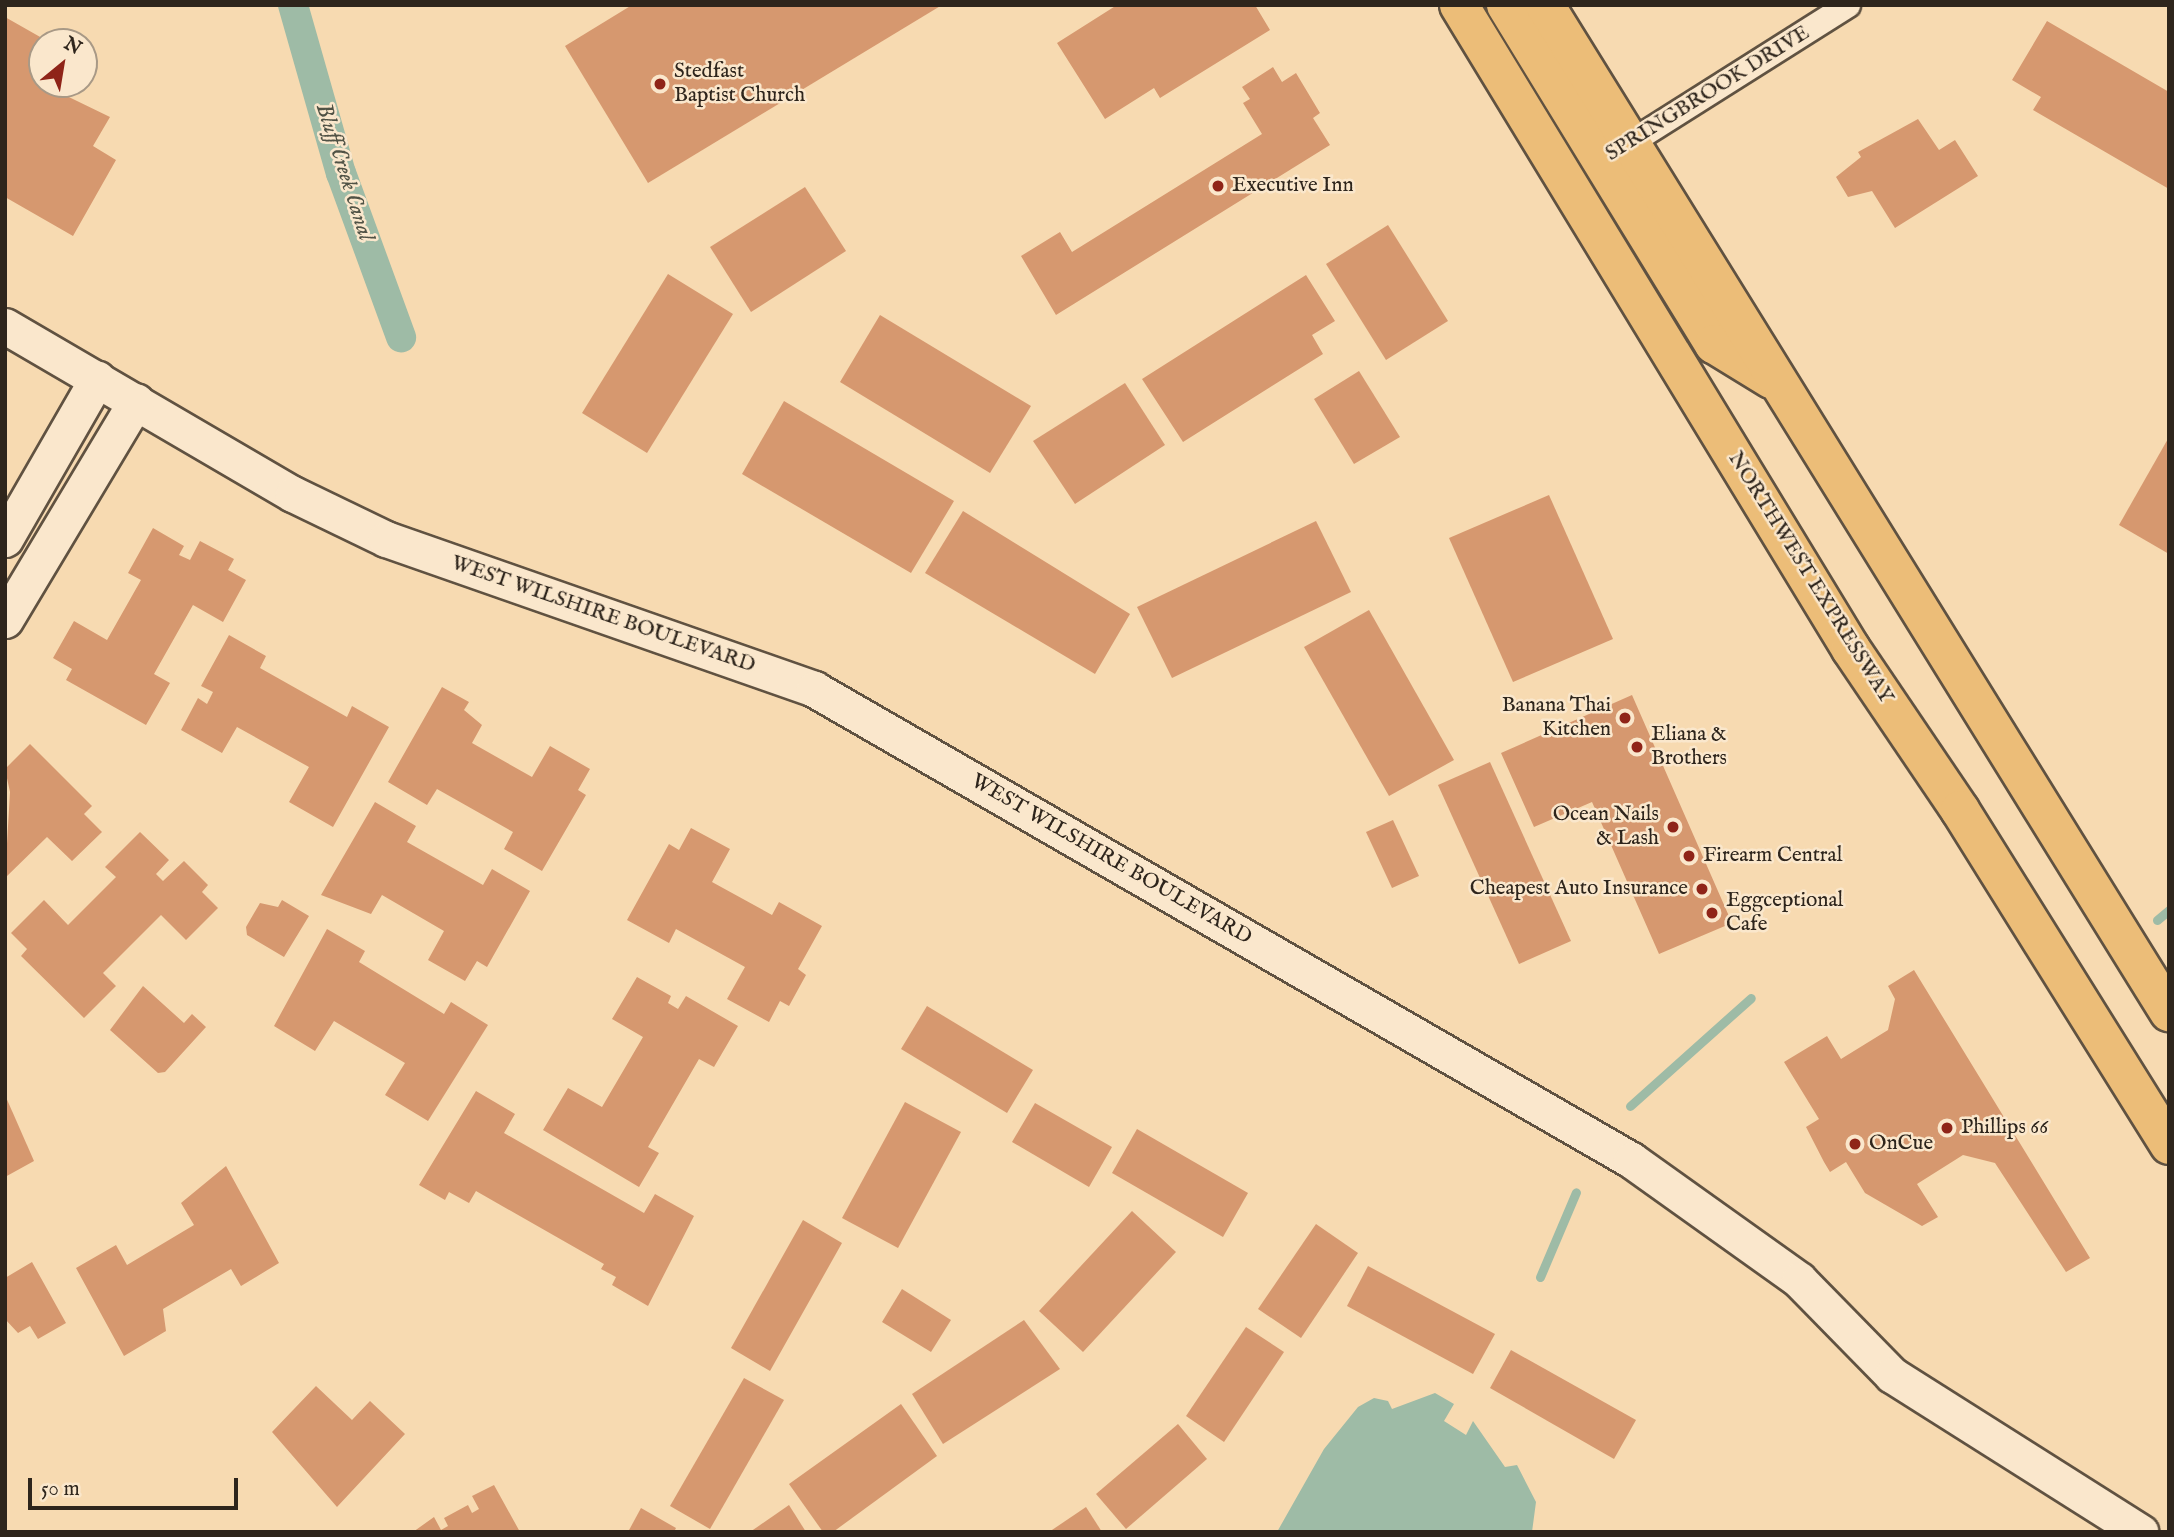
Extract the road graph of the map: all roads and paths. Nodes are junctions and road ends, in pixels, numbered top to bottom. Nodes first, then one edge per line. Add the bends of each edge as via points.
1 (1459, 5) edge
2 (1506, 5) edge
3 (1545, 5) edge
4 (1848, 5) edge
5 (1614, 153) junction
6 (1569, 182) junction
7 (5, 326) edge
8 (97, 379) junction
9 (136, 401) junction
10 (5, 539) edge
11 (5, 620) edge
12 (2169, 1012) edge
13 (2169, 1146) edge
14 (2140, 1532) edge

1 - 6 highway, NORTHWEST EXPRESSWAY
2 - 5 highway
3 - 5 highway
4 - 5 street, SPRINGBROOK DRIVE
5 - 6 street, SPRINGBROOK DRIVE
5 - 12 highway via 1782,386
6 - 13 highway, NORTHWEST EXPRESSWAY via 1851,649 1960,810
7 - 8 main road, WEST WILSHIRE BOULEVARD
8 - 9 main road, WEST WILSHIRE BOULEVARD
8 - 10 main road
9 - 11 main road
9 - 14 main road, WEST WILSHIRE BOULEVARD via 293,494 386,539 814,690 1631,1160 1799,1280 1892,1375

